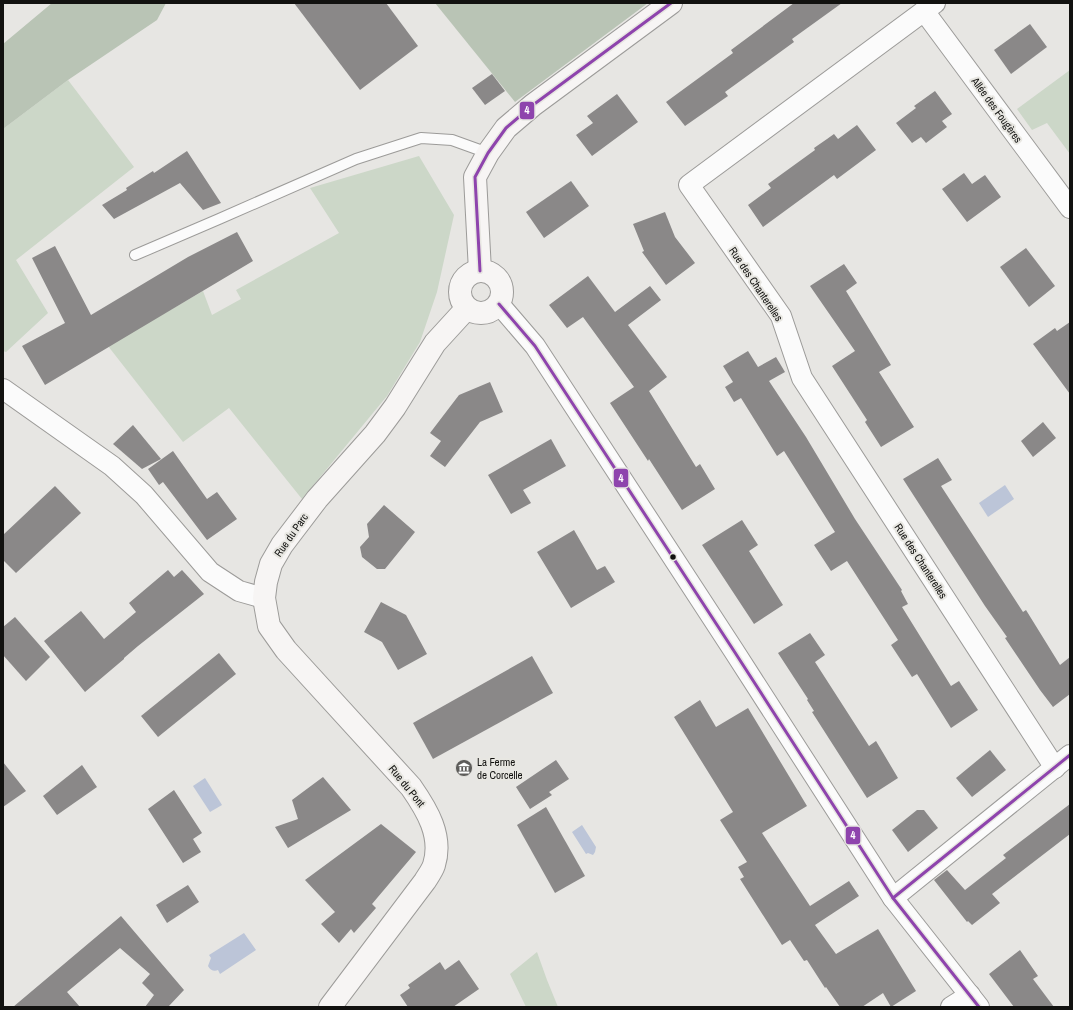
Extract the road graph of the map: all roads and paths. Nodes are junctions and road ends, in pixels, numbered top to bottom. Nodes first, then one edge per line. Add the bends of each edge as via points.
1 (671, 3) edge
2 (930, 7) edge
3 (488, 153) junction
4 (1070, 208) edge
5 (135, 255) dead end
6 (480, 271) junction
7 (499, 304) junction
8 (467, 308) junction
9 (3, 389) edge
10 (264, 598) junction
11 (1070, 755) edge
12 (1055, 768) junction
13 (893, 898) junction
14 (975, 1001) edge
15 (330, 1007) edge
16 (951, 1007) edge

1 - 3 street via 532,105 506,128
2 - 4 street, Allée des Fougères
2 - 12 street, Rue des Chanterelles via 688,185 781,316 802,378
3 - 5 lane via 452,140 421,138 356,159
3 - 6 street via 476,177
6 - 7 street via 490,273 497,279 502,290
6 - 8 street via 469,275 461,285 460,297
7 - 8 street via 488,313 480,314
7 - 13 street via 535,346
8 - 10 street, Rue du Parc via 435,343 375,434 317,499 282,545 271,564
9 - 10 street via 112,466 144,495 210,572 239,591
10 - 15 street, Rue du Pont via 269,626 286,650 411,787 426,808 434,828 434,865 425,881
11 - 12 street
12 - 13 street
13 - 14 street
14 - 16 street

